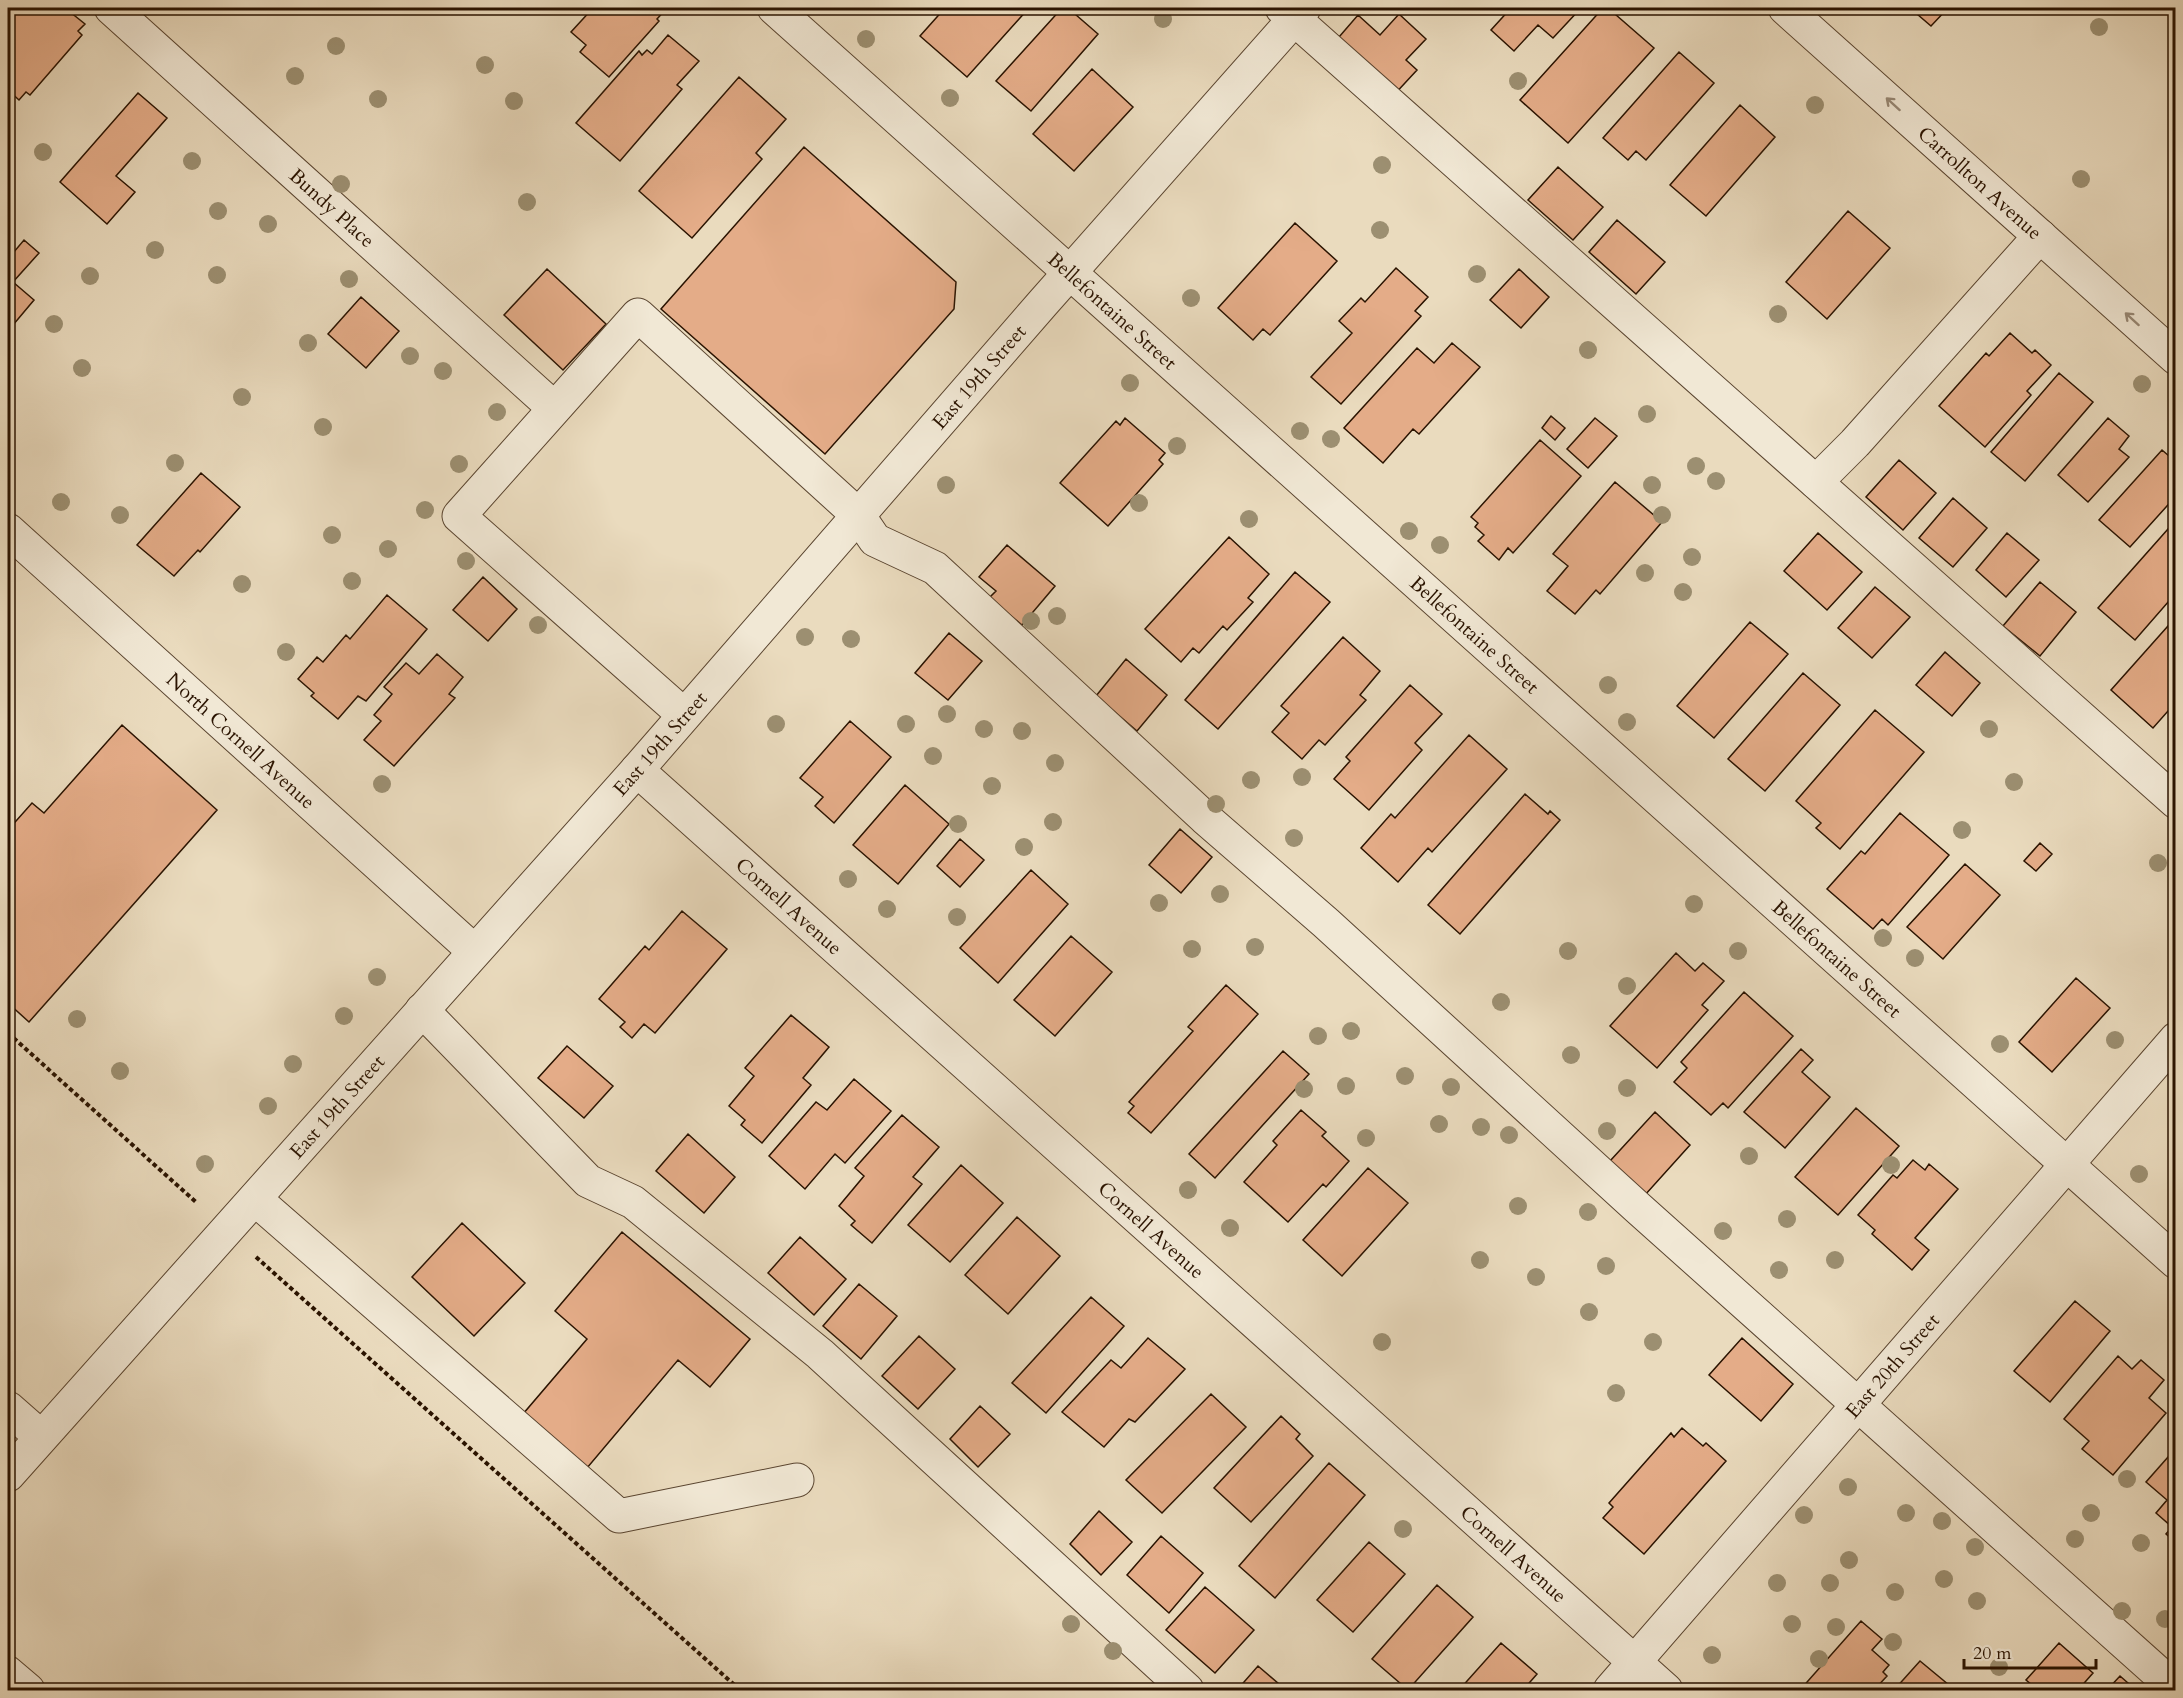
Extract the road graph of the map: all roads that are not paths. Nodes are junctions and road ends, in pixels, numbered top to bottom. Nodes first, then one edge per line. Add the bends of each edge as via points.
1 (111, 8) edge
2 (774, 8) edge
3 (1785, 8) edge
4 (1293, 11) edge
5 (2040, 236) junction
6 (1070, 273) junction
7 (2175, 358) edge
8 (554, 408) junction
9 (1816, 483) junction
10 (858, 515) junction
11 (8, 530) edge
12 (684, 715) junction
13 (636, 770) junction
14 (2175, 802) edge
15 (474, 951) junction
16 (422, 1010) junction
17 (2175, 1039) edge
18 (2066, 1164) junction
19 (255, 1199) junction
20 (2175, 1262) edge
21 (1858, 1405) junction
22 (8, 1408) edge
23 (41, 1437) junction
24 (8, 1475) edge
25 (797, 1480) dead end
26 (1635, 1663) junction
27 (8, 1672) edge
28 (2175, 1689) edge
29 (28, 1690) edge
30 (1186, 1690) edge
31 (1610, 1690) edge
32 (1666, 1690) edge

1 - 8 street, Bundy Place
2 - 6 street, Bellefontaine Street
5 -> 3 street, Carrollton Avenue
4 - 6 street, East 19th Street
4 - 9 street
7 -> 5 street, Carrollton Avenue
5 - 9 street
6 - 10 street, East 19th Street
6 - 18 street, Bellefontaine Street
8 - 10 street via 638,315
8 - 12 street via 459,516
9 - 14 street
10 - 12 street, East 19th Street
10 - 21 street via 875,540 935,568 1205,818
11 - 15 street, North Cornell Avenue
12 - 13 street, East 19th Street
13 - 15 street, East 19th Street
13 - 26 street, Cornell Avenue
15 - 16 street, East 19th Street
16 - 19 street, East 19th Street
16 - 30 street via 588,1181 633,1202 820,1354
17 - 18 street, East 20th Street
18 - 20 street, Bellefontaine Street
18 - 21 street, East 20th Street
19 - 23 street, East 19th Street
19 - 25 street via 619,1516
21 - 26 street, East 20th Street
21 - 28 street
22 - 23 street
23 - 24 street, East 19th Street
26 - 31 street, East 20th Street
26 - 32 street, Cornell Avenue
27 - 29 street

